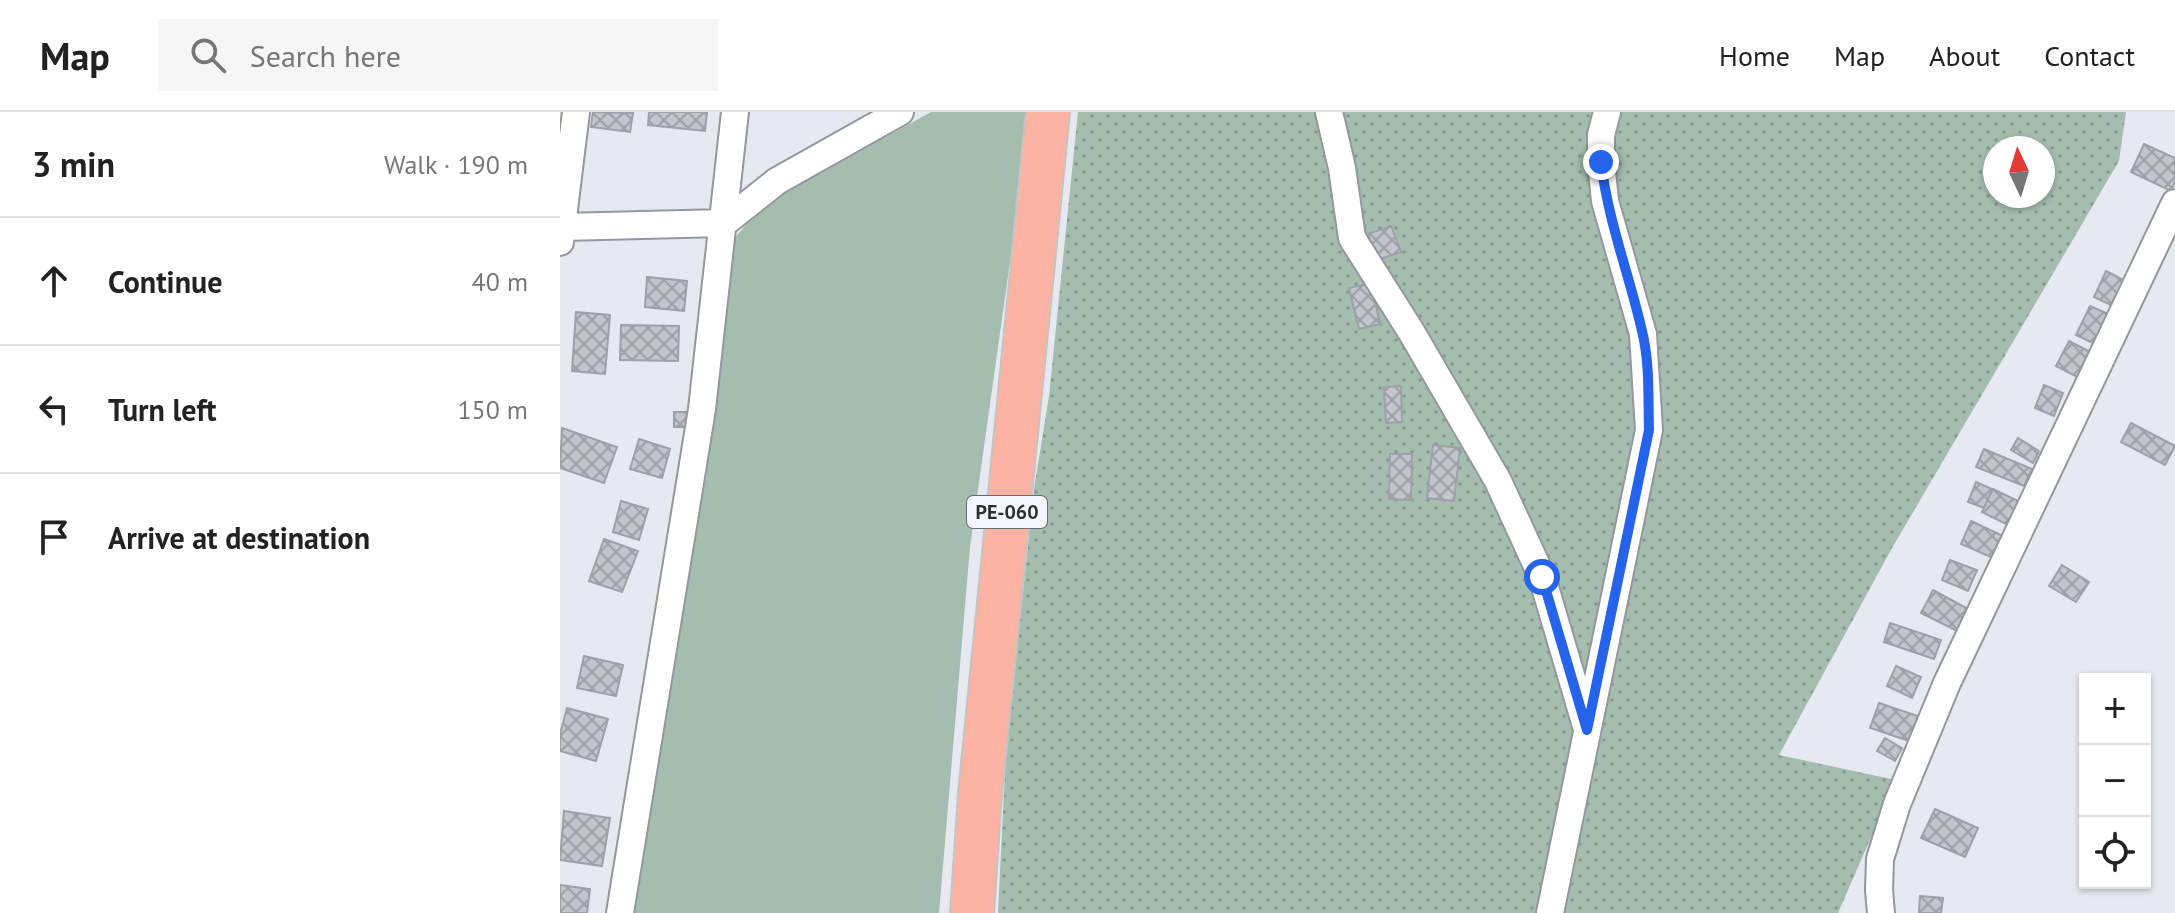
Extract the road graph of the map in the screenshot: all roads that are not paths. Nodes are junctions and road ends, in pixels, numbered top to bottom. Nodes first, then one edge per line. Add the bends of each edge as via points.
1 (576, 112) edge
2 (735, 112) edge
3 (900, 112) edge
4 (1048, 112) edge
5 (1329, 112) edge
6 (1607, 112) edge
7 (2175, 203) edge
8 (724, 223) junction
9 (561, 234) edge
10 (1587, 730) junction
11 (620, 913) edge
12 (972, 913) edge
13 (1550, 913) edge
14 (1881, 913) edge

1 - 9 street
2 - 8 street
3 - 8 street via 777,181
4 - 12 main road, PE-060 / PE-060
5 - 10 street via 1352,238 1498,481 1542,577
6 - 10 street via 1601,135 1605,201 1643,334 1649,430
7 - 14 street via 1947,683 1880,859
8 - 9 street
8 - 11 street via 702,409
10 - 13 street

